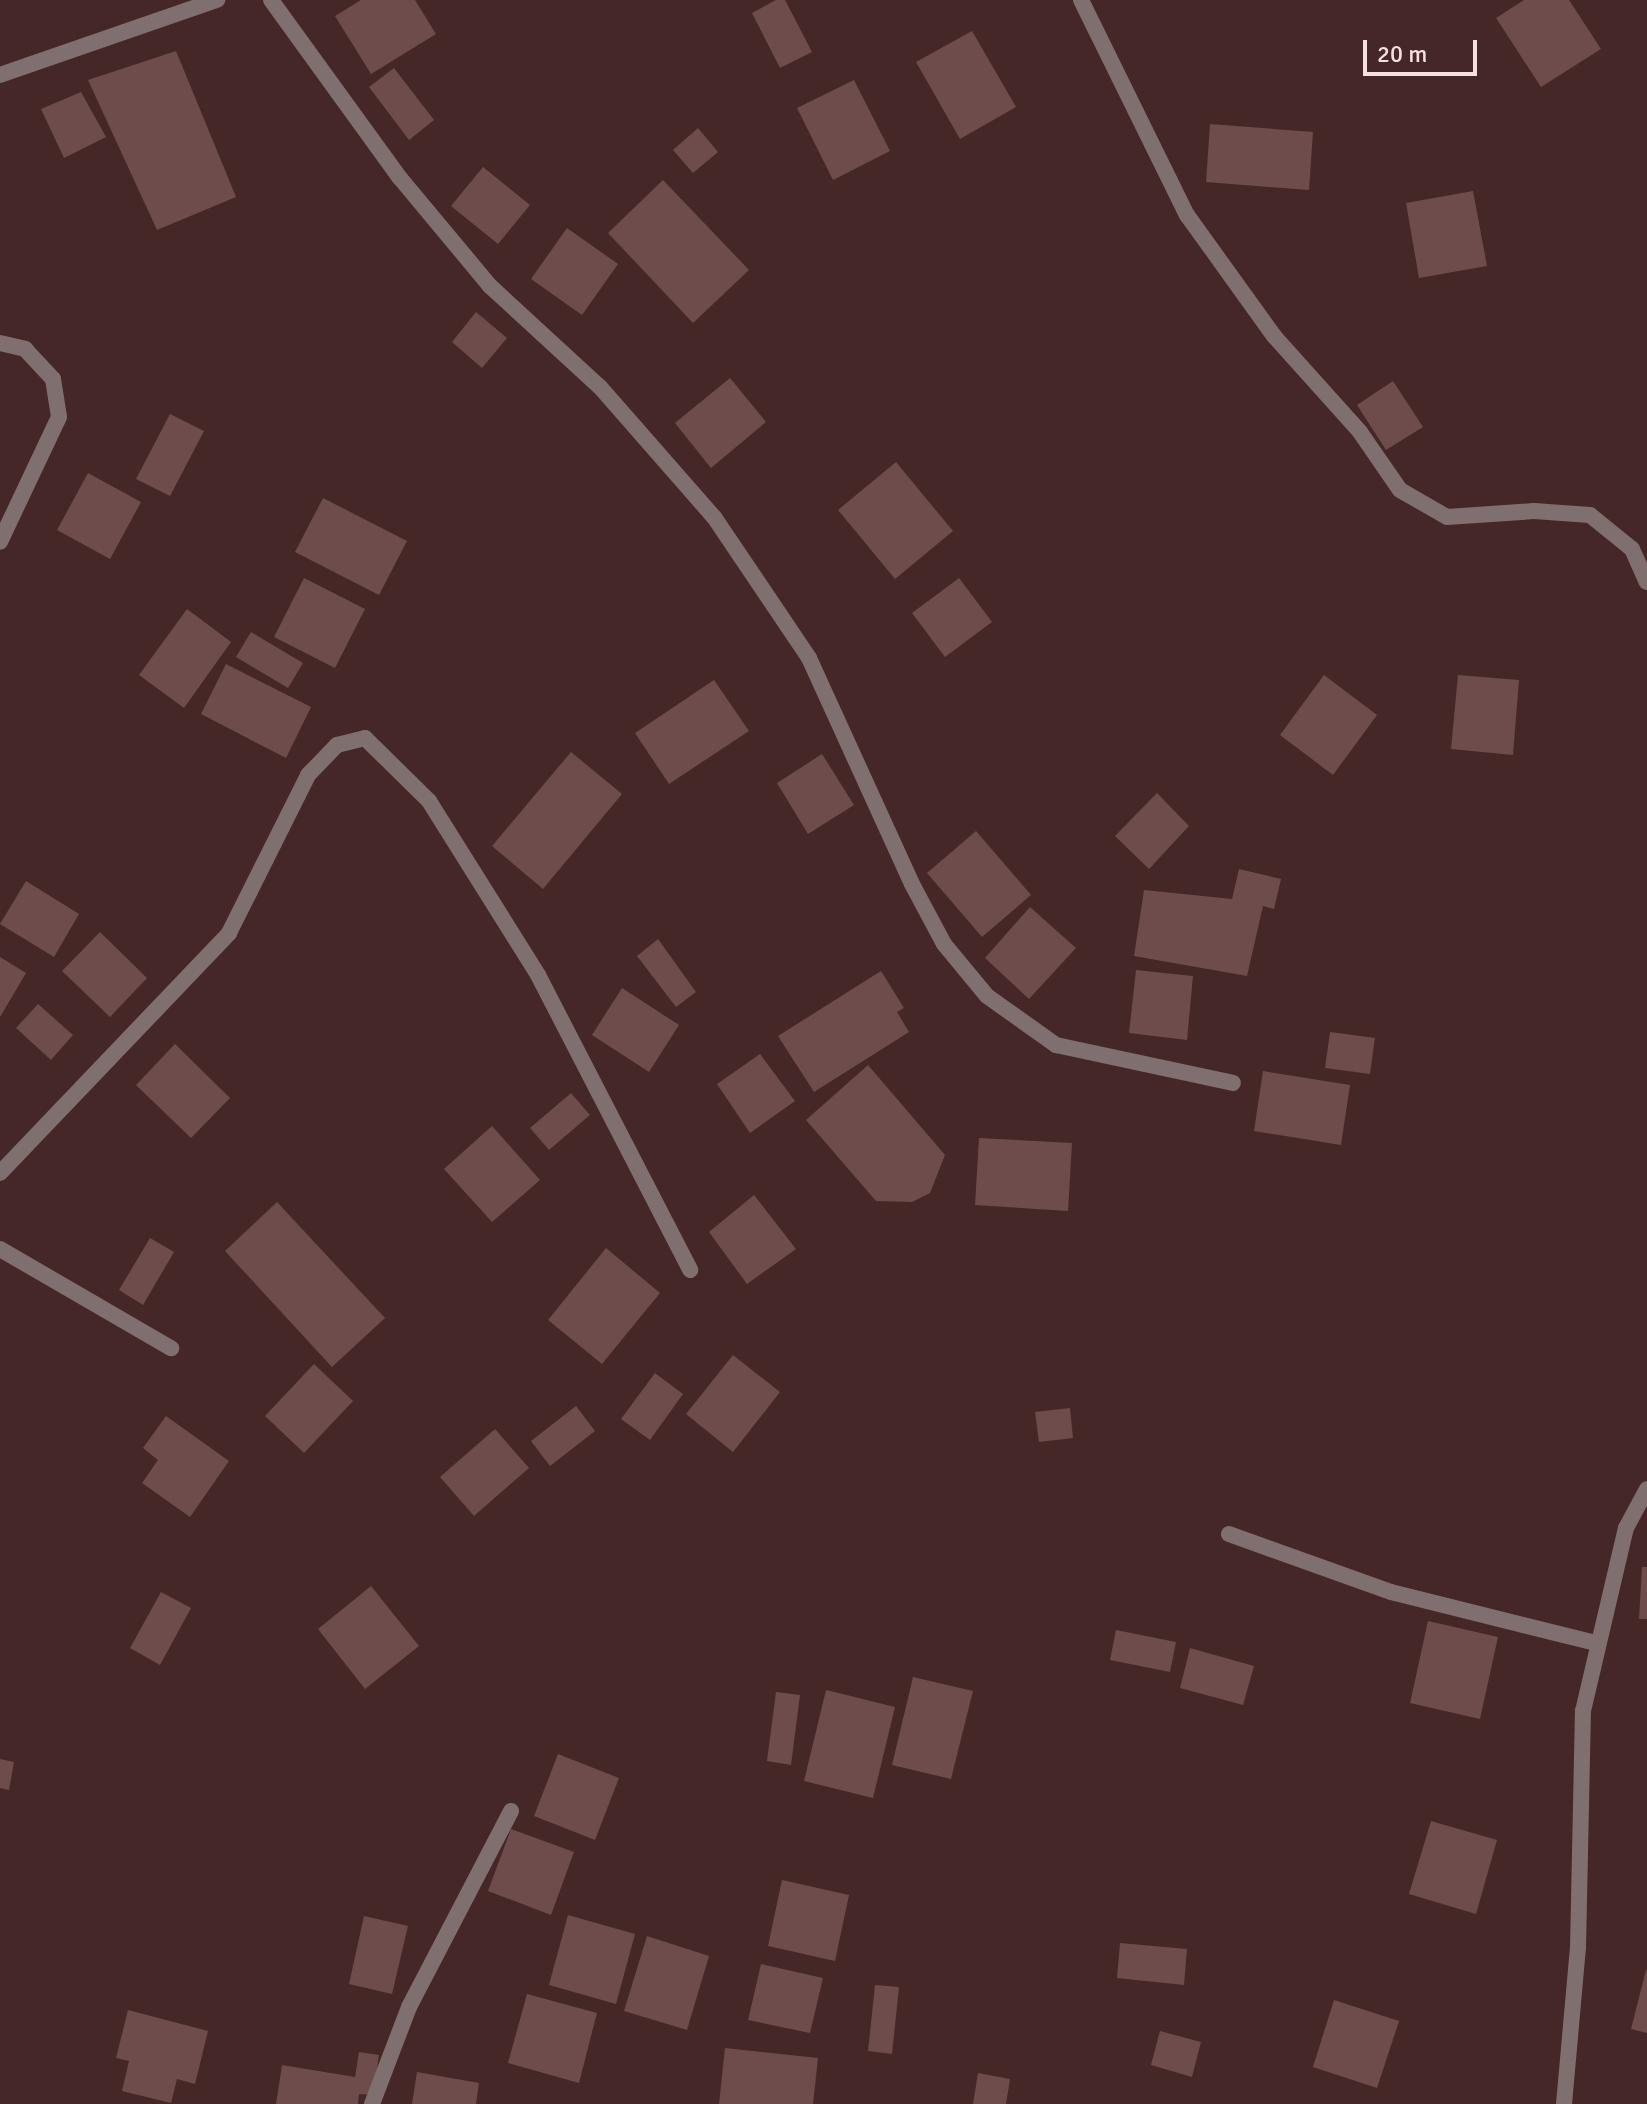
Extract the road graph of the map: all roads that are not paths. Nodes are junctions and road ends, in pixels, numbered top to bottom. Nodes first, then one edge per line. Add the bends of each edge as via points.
1 (217, 0) edge
2 (271, 0) edge
3 (1081, 0) edge
4 (0, 75) edge
5 (0, 343) edge
6 (0, 542) edge
7 (1647, 582) edge
8 (1233, 1083) dead end
9 (0, 1173) edge
10 (0, 1249) edge
11 (690, 1270) dead end
12 (171, 1348) dead end
13 (1647, 1489) edge
14 (1229, 1534) dead end
15 (1595, 1643) junction
16 (511, 1811) dead end
17 (372, 2104) edge
18 (1564, 2104) edge

1 - 4 street
2 - 8 street via 400,178 490,286 600,387 714,517 809,658 912,884 944,944 987,996 1056,1045
3 - 7 street via 1187,215 1274,336 1360,432 1400,490 1447,517 1534,511 1590,515 1632,549
5 - 6 street via 25,349 53,379 59,417
9 - 11 street via 229,933 308,775 337,745 365,738 429,801 538,975
10 - 12 street
13 - 15 street via 1626,1528
14 - 15 street via 1391,1592
15 - 18 street via 1583,1711 1578,1948
16 - 17 street via 409,2007

